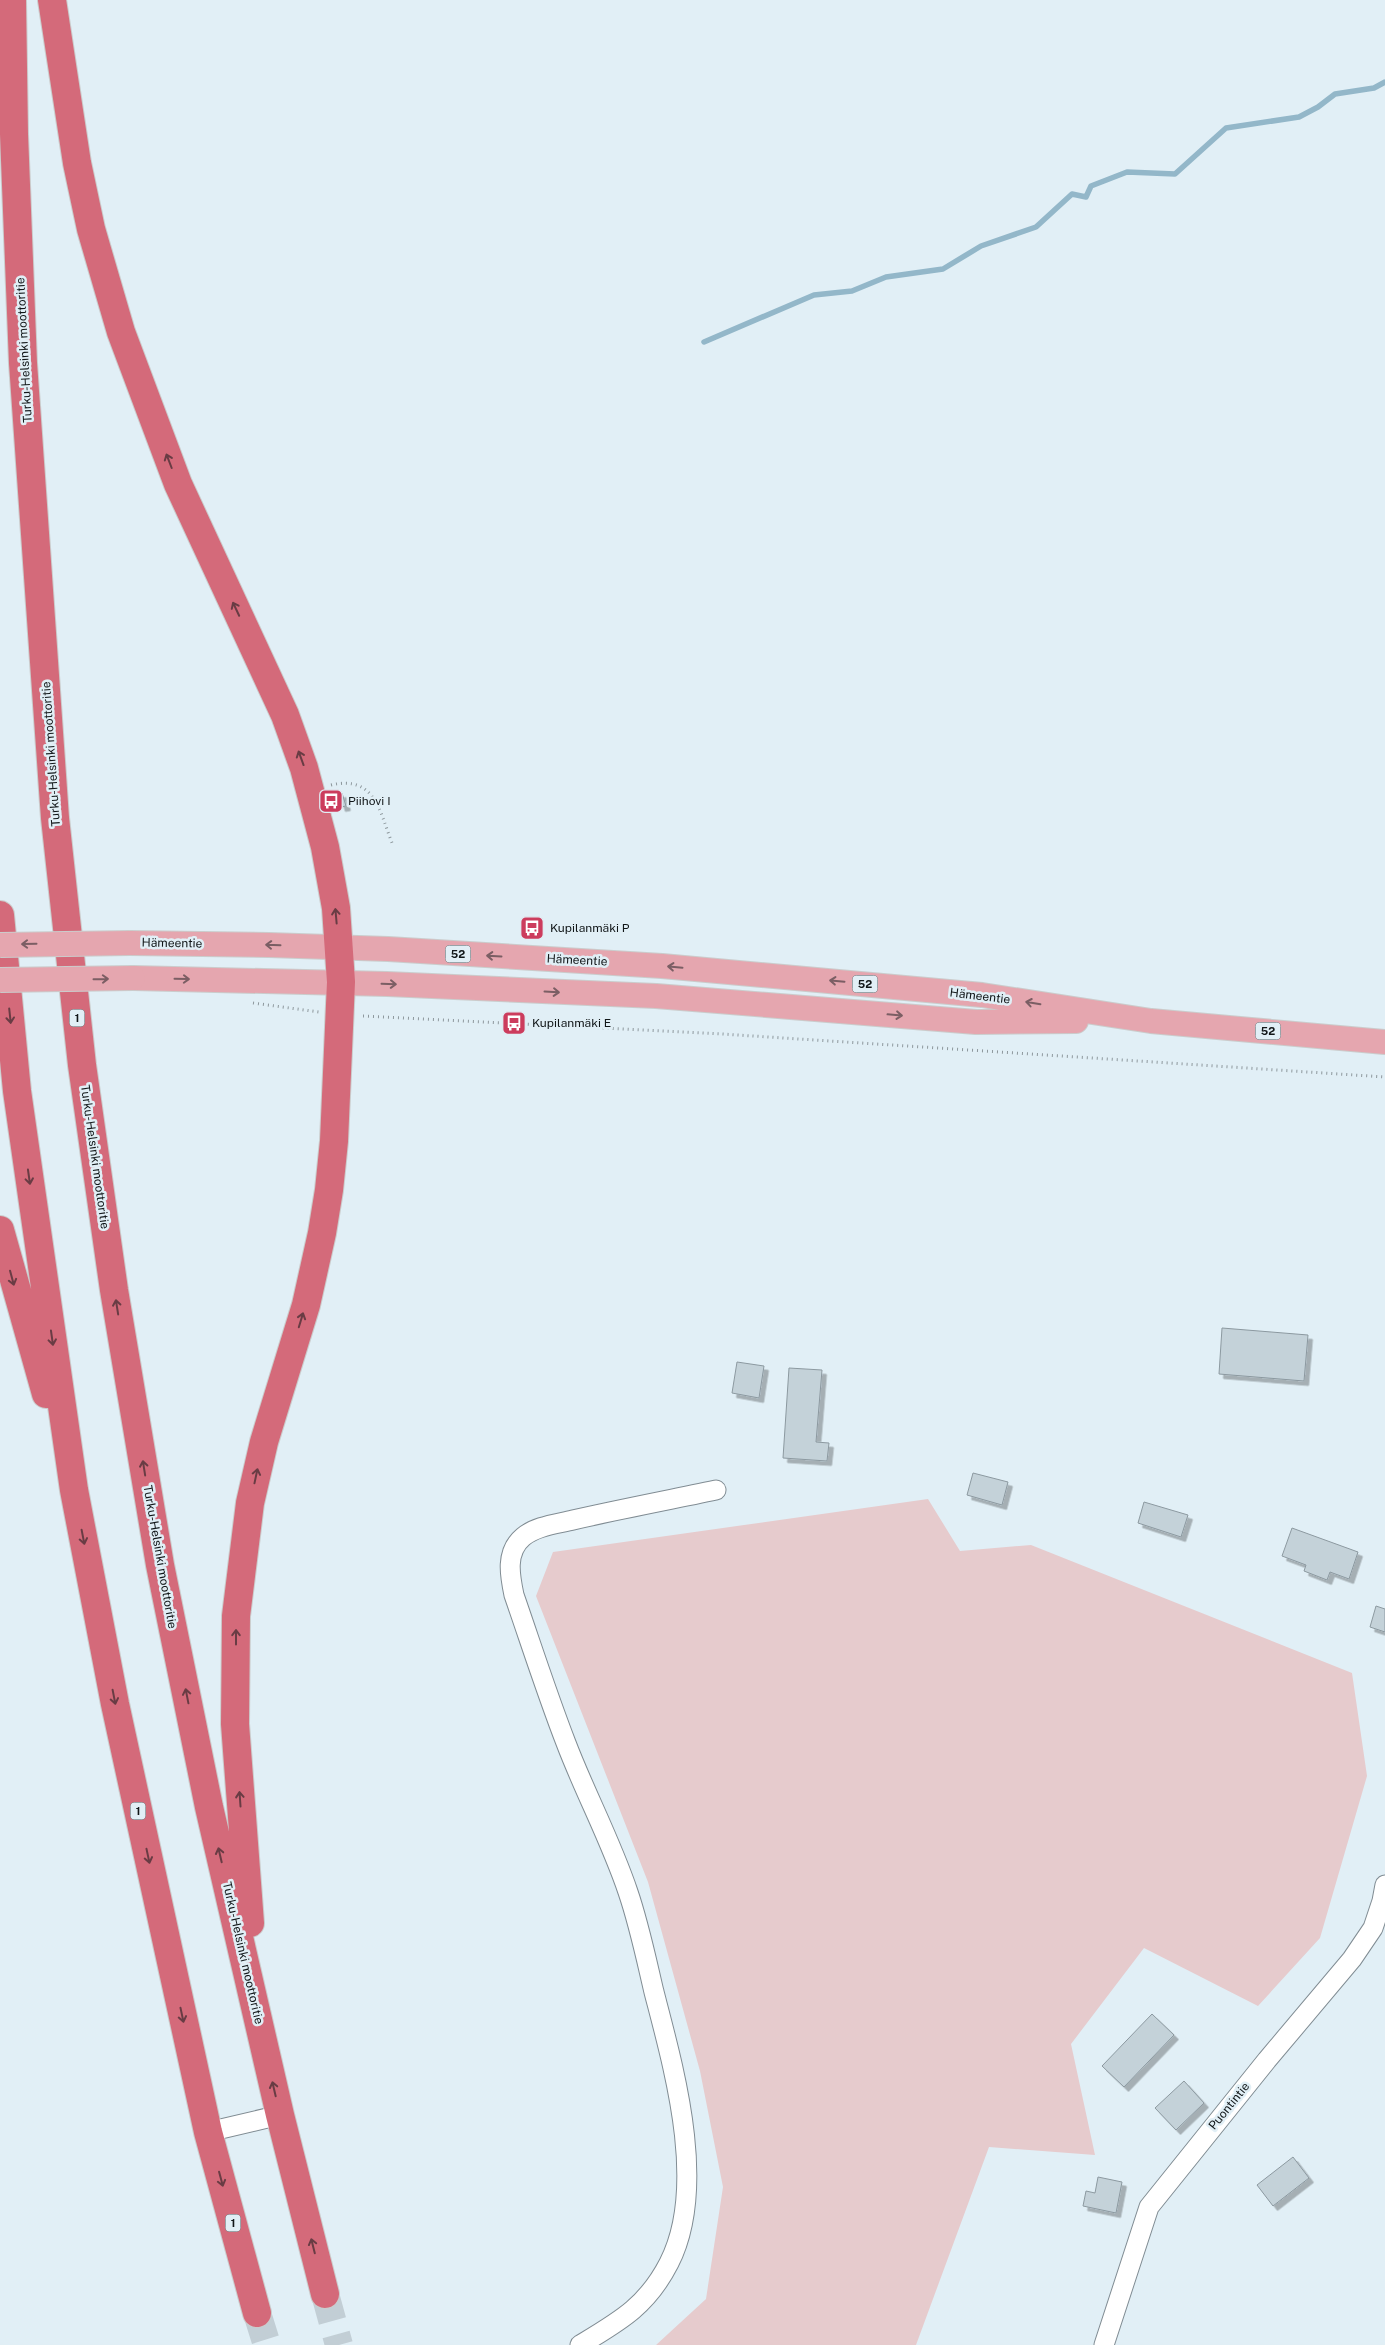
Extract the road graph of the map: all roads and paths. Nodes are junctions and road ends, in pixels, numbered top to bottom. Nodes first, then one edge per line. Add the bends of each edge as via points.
1 (12, 0) edge
2 (52, 0) edge
3 (327, 786) dead end
4 (392, 843) dead end
5 (0, 915) edge
6 (0, 944) edge
7 (339, 947) junction
8 (0, 980) edge
9 (341, 982) junction
10 (246, 1002) dead end
11 (339, 1015) junction
12 (1151, 1021) junction
13 (1385, 1042) edge
14 (1385, 1077) edge
15 (0, 1230) edge
16 (74, 1490) junction
17 (716, 1490) dead end
18 (1385, 1885) edge
19 (259, 2022) junction
20 (280, 2116) junction
21 (208, 2132) junction
22 (326, 2294) tunnel mouth
23 (257, 2313) tunnel mouth
24 (580, 2345) edge
25 (1104, 2345) edge

19 -> 1 highway, Turku-Helsinki moottoritie / 1 via 209,1807 160,1565 114,1290 82,1065 55,818 23,364
7 -> 2 highway via 325,847 304,768 285,715 178,484 121,332 91,229 77,163
3 - 4 path via 350,783 364,787 373,797
5 -> 16 highway, 1 via 17,1091
7 -> 6 main road, Hämeentie / 52, bridge
7 - 9 highway
12 -> 7 main road, Hämeentie / 52 via 982,995 739,972
8 -> 9 main road, Hämeentie / 52, bridge via 133,978
9 - 11 highway
9 -> 12 main road, Hämeentie / 52 via 656,996 976,1022
10 - 11 path
11 - 14 path via 722,1034
19 -> 11 highway via 235,1724 236,1616 250,1503 264,1442 306,1304 322,1233 334,1141
12 - 13 main road, Hämeentie / 52
15 -> 16 highway
16 -> 21 highway, 1 via 115,1704
17 - 24 street via 588,1516 533,1531 519,1542 510,1562 509,1575 514,1595 566,1744 630,1900 672,2063 680,2100 685,2151 685,2209 670,2262 647,2297 630,2314
18 - 25 street, Puontintie via 1373,1928 1352,1959 1150,2207
20 -> 19 highway, Turku-Helsinki moottoritie / 1
20 - 21 street
22 -> 20 highway, Turku-Helsinki moottoritie / 1
21 -> 23 highway, 1

